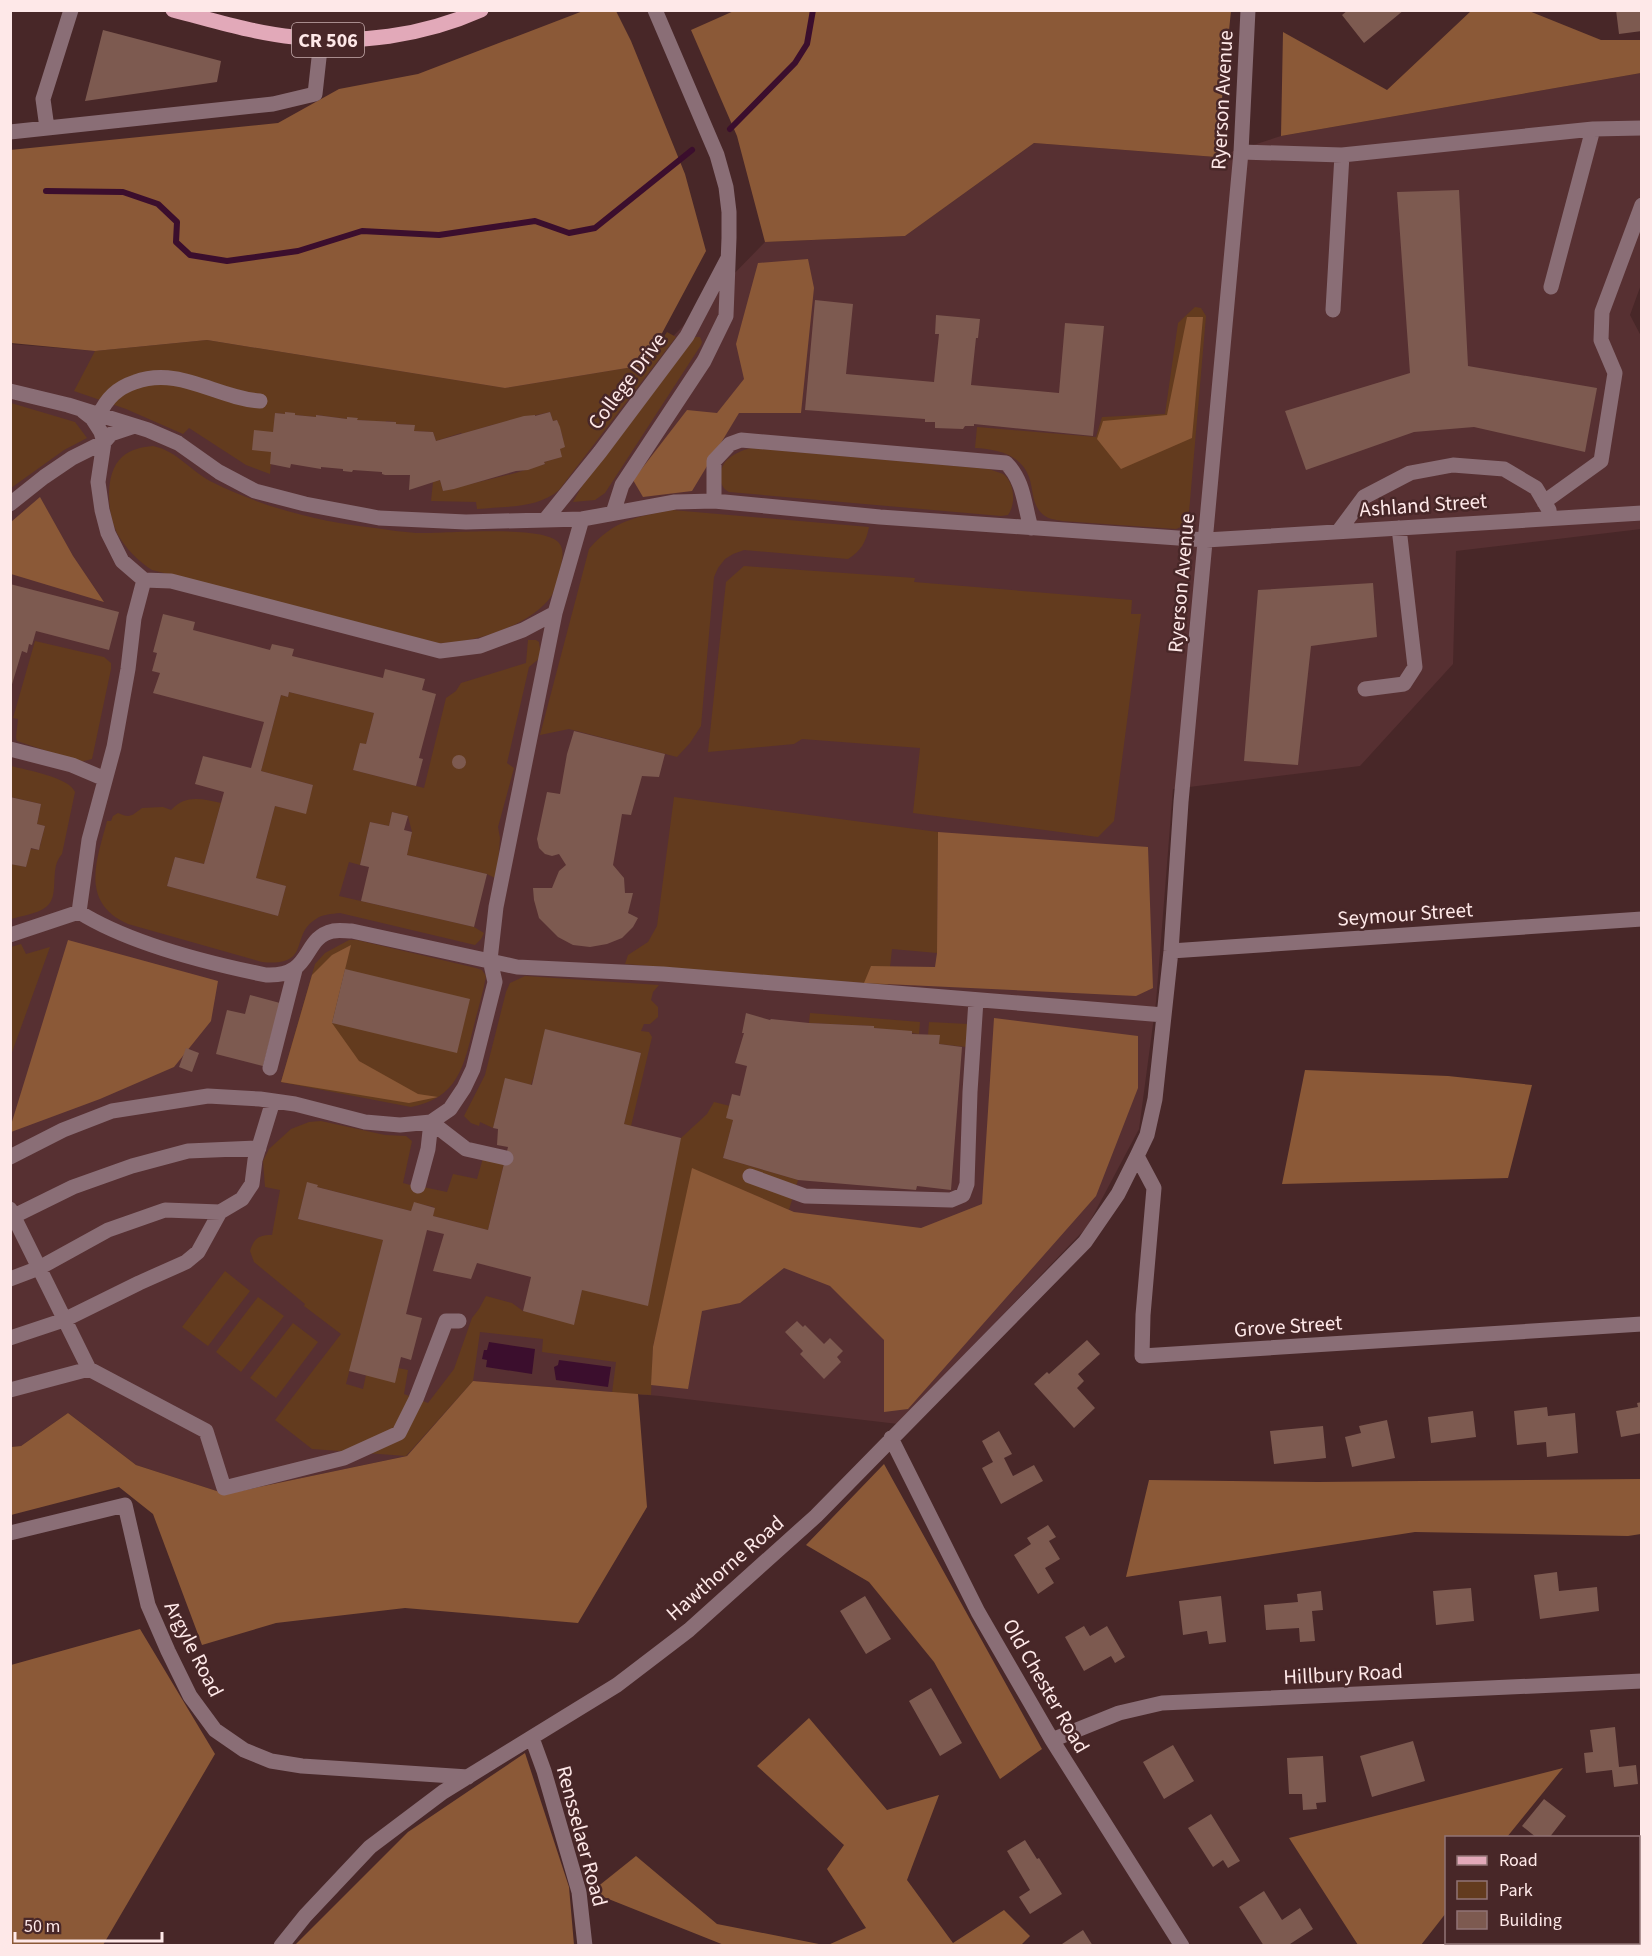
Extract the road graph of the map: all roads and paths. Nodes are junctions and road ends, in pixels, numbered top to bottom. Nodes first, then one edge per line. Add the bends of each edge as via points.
1 (71, 10) edge
2 (173, 10) edge
3 (481, 10) edge
4 (655, 10) edge
5 (1248, 10) edge
6 (321, 40) junction
7 (46, 128) junction
8 (1641, 128) edge
9 (1593, 129) junction
10 (10, 132) edge
11 (1241, 152) junction
12 (1342, 155) junction
13 (1641, 205) edge
14 (729, 257) junction
15 (1551, 287) dead end
16 (1333, 310) dead end
17 (10, 391) edge
18 (260, 402) dead end
19 (81, 409) junction
20 (99, 415) junction
21 (135, 426) junction
22 (104, 442) junction
23 (714, 501) junction
24 (1544, 502) junction
25 (10, 504) edge
26 (613, 513) junction
27 (1641, 513) edge
28 (1553, 518) junction
29 (582, 519) junction
30 (544, 520) junction
31 (1030, 528) junction
32 (1400, 528) junction
33 (1338, 532) junction
34 (1206, 540) junction
35 (144, 580) junction
36 (555, 613) junction
37 (1365, 689) dead end
38 (10, 749) edge
39 (105, 779) junction
40 (79, 912) junction
41 (1641, 919) edge
42 (10, 935) edge
43 (1171, 951) junction
44 (490, 960) junction
45 (295, 970) junction
46 (976, 1000) junction
47 (1164, 1016) junction
48 (270, 1068) dead end
49 (273, 1101) junction
50 (431, 1122) junction
51 (259, 1148) junction
52 (1137, 1156) junction
53 (10, 1157) edge
54 (506, 1158) dead end
55 (750, 1176) dead end
56 (418, 1186) dead end
57 (220, 1212) junction
58 (12, 1215) edge
59 (39, 1268) junction
60 (10, 1279) edge
61 (64, 1320) junction
62 (459, 1322) dead end
63 (1641, 1324) edge
64 (10, 1338) edge
65 (89, 1369) junction
66 (10, 1390) edge
67 (891, 1438) junction
68 (10, 1533) edge
69 (1641, 1681) edge
70 (532, 1738) junction
71 (1052, 1740) junction
72 (468, 1777) junction
73 (281, 1946) edge
74 (585, 1946) edge
75 (1182, 1946) edge

1 - 7 street via 43,99
2 - 6 main road, CR 506 via 264,33
3 - 6 main road, CR 506 via 406,33
4 - 14 street, College Drive via 717,155 729,212
5 - 11 street, Ryerson Avenue
6 - 7 street via 315,94 273,104
7 - 10 street
8 - 9 street
9 - 12 street
9 - 15 street
11 - 12 street
11 - 34 street, Ryerson Avenue
12 - 16 street
13 - 24 street via 1602,312 1601,340 1615,373 1601,461
14 - 26 street, College Drive via 726,316 704,361 622,485
14 - 30 street, College Drive via 687,336
17 - 19 street, Ashland Street
18 - 20 street via 175,377 148,377 123,386 106,400
19 - 20 street, Ashland Street
19 - 22 street via 93,418
20 - 21 street, Ashland Street
21 - 22 street via 111,434
21 - 30 street, Ashland Street via 178,443 255,491 306,504 379,518
22 - 25 street via 53,470
22 - 35 street via 98,482 108,533 122,561
23 - 26 street, Ashland Street via 675,502
23 - 31 street, Ashland Street
23 - 31 street via 714,461 729,444 741,440 1006,463 1021,484
24 - 28 street
24 - 33 street via 1536,488 1504,470 1453,465 1410,473 1364,497
26 - 29 street, Ashland Street
27 - 28 street, Ashland Street
28 - 32 street, Ashland Street
29 - 30 street, Ashland Street
29 - 36 street
31 - 34 street, Ashland Street
32 - 33 street, Ashland Street
32 - 37 street via 1415,667 1404,684
33 - 34 street, Ashland Street
34 - 43 street, Ryerson Avenue
35 - 36 street via 171,582 440,651 480,646
35 - 39 street
36 - 44 street via 496,907
38 - 39 street via 72,765
39 - 40 street via 89,840
40 - 42 street
40 - 45 street via 140,941 199,958 266,975
41 - 43 street, Seymour Street
43 - 47 street, Ryerson Avenue
44 - 45 street via 352,931 333,931 321,937
44 - 46 street via 517,967 663,974
44 - 50 street via 495,982 473,1069 450,1109
45 - 48 street
46 - 47 street
46 - 55 street via 967,1184 963,1195 951,1200 805,1196
47 - 52 street, Ryerson Avenue via 1155,1099 1147,1135
49 - 50 street via 365,1122
49 - 51 street
49 - 53 street via 208,1096 112,1111
50 - 54 street via 466,1149
50 - 56 street
51 - 57 street via 252,1184 242,1199
51 - 58 street via 188,1151 132,1166
52 - 63 street, Grove Street via 1154,1188 1142,1356
52 - 67 street, Hawthorne Road via 1119,1194 1085,1242
57 - 59 street via 165,1210 108,1230
57 - 61 street via 198,1252 186,1262
58 - 59 street
59 - 60 street
59 - 61 street
61 - 64 street
61 - 65 street
62 - 65 street via 446,1321 399,1434 344,1458 224,1488 206,1431
65 - 66 street
67 - 70 street, Hawthorne Road via 816,1516 688,1630 617,1684
67 - 71 street, Old Chester Road via 978,1612
68 - 72 street, Argyle Road via 125,1504 148,1605 168,1651 190,1696 215,1730 244,1750 270,1761 302,1766
69 - 71 street, Hillbury Road via 1162,1703 1119,1713
70 - 72 street, Hawthorne Road
70 - 74 street, Rensselaer Road via 579,1892
71 - 75 street, Old Chester Road
72 - 73 street, Hawthorne Road via 370,1847

